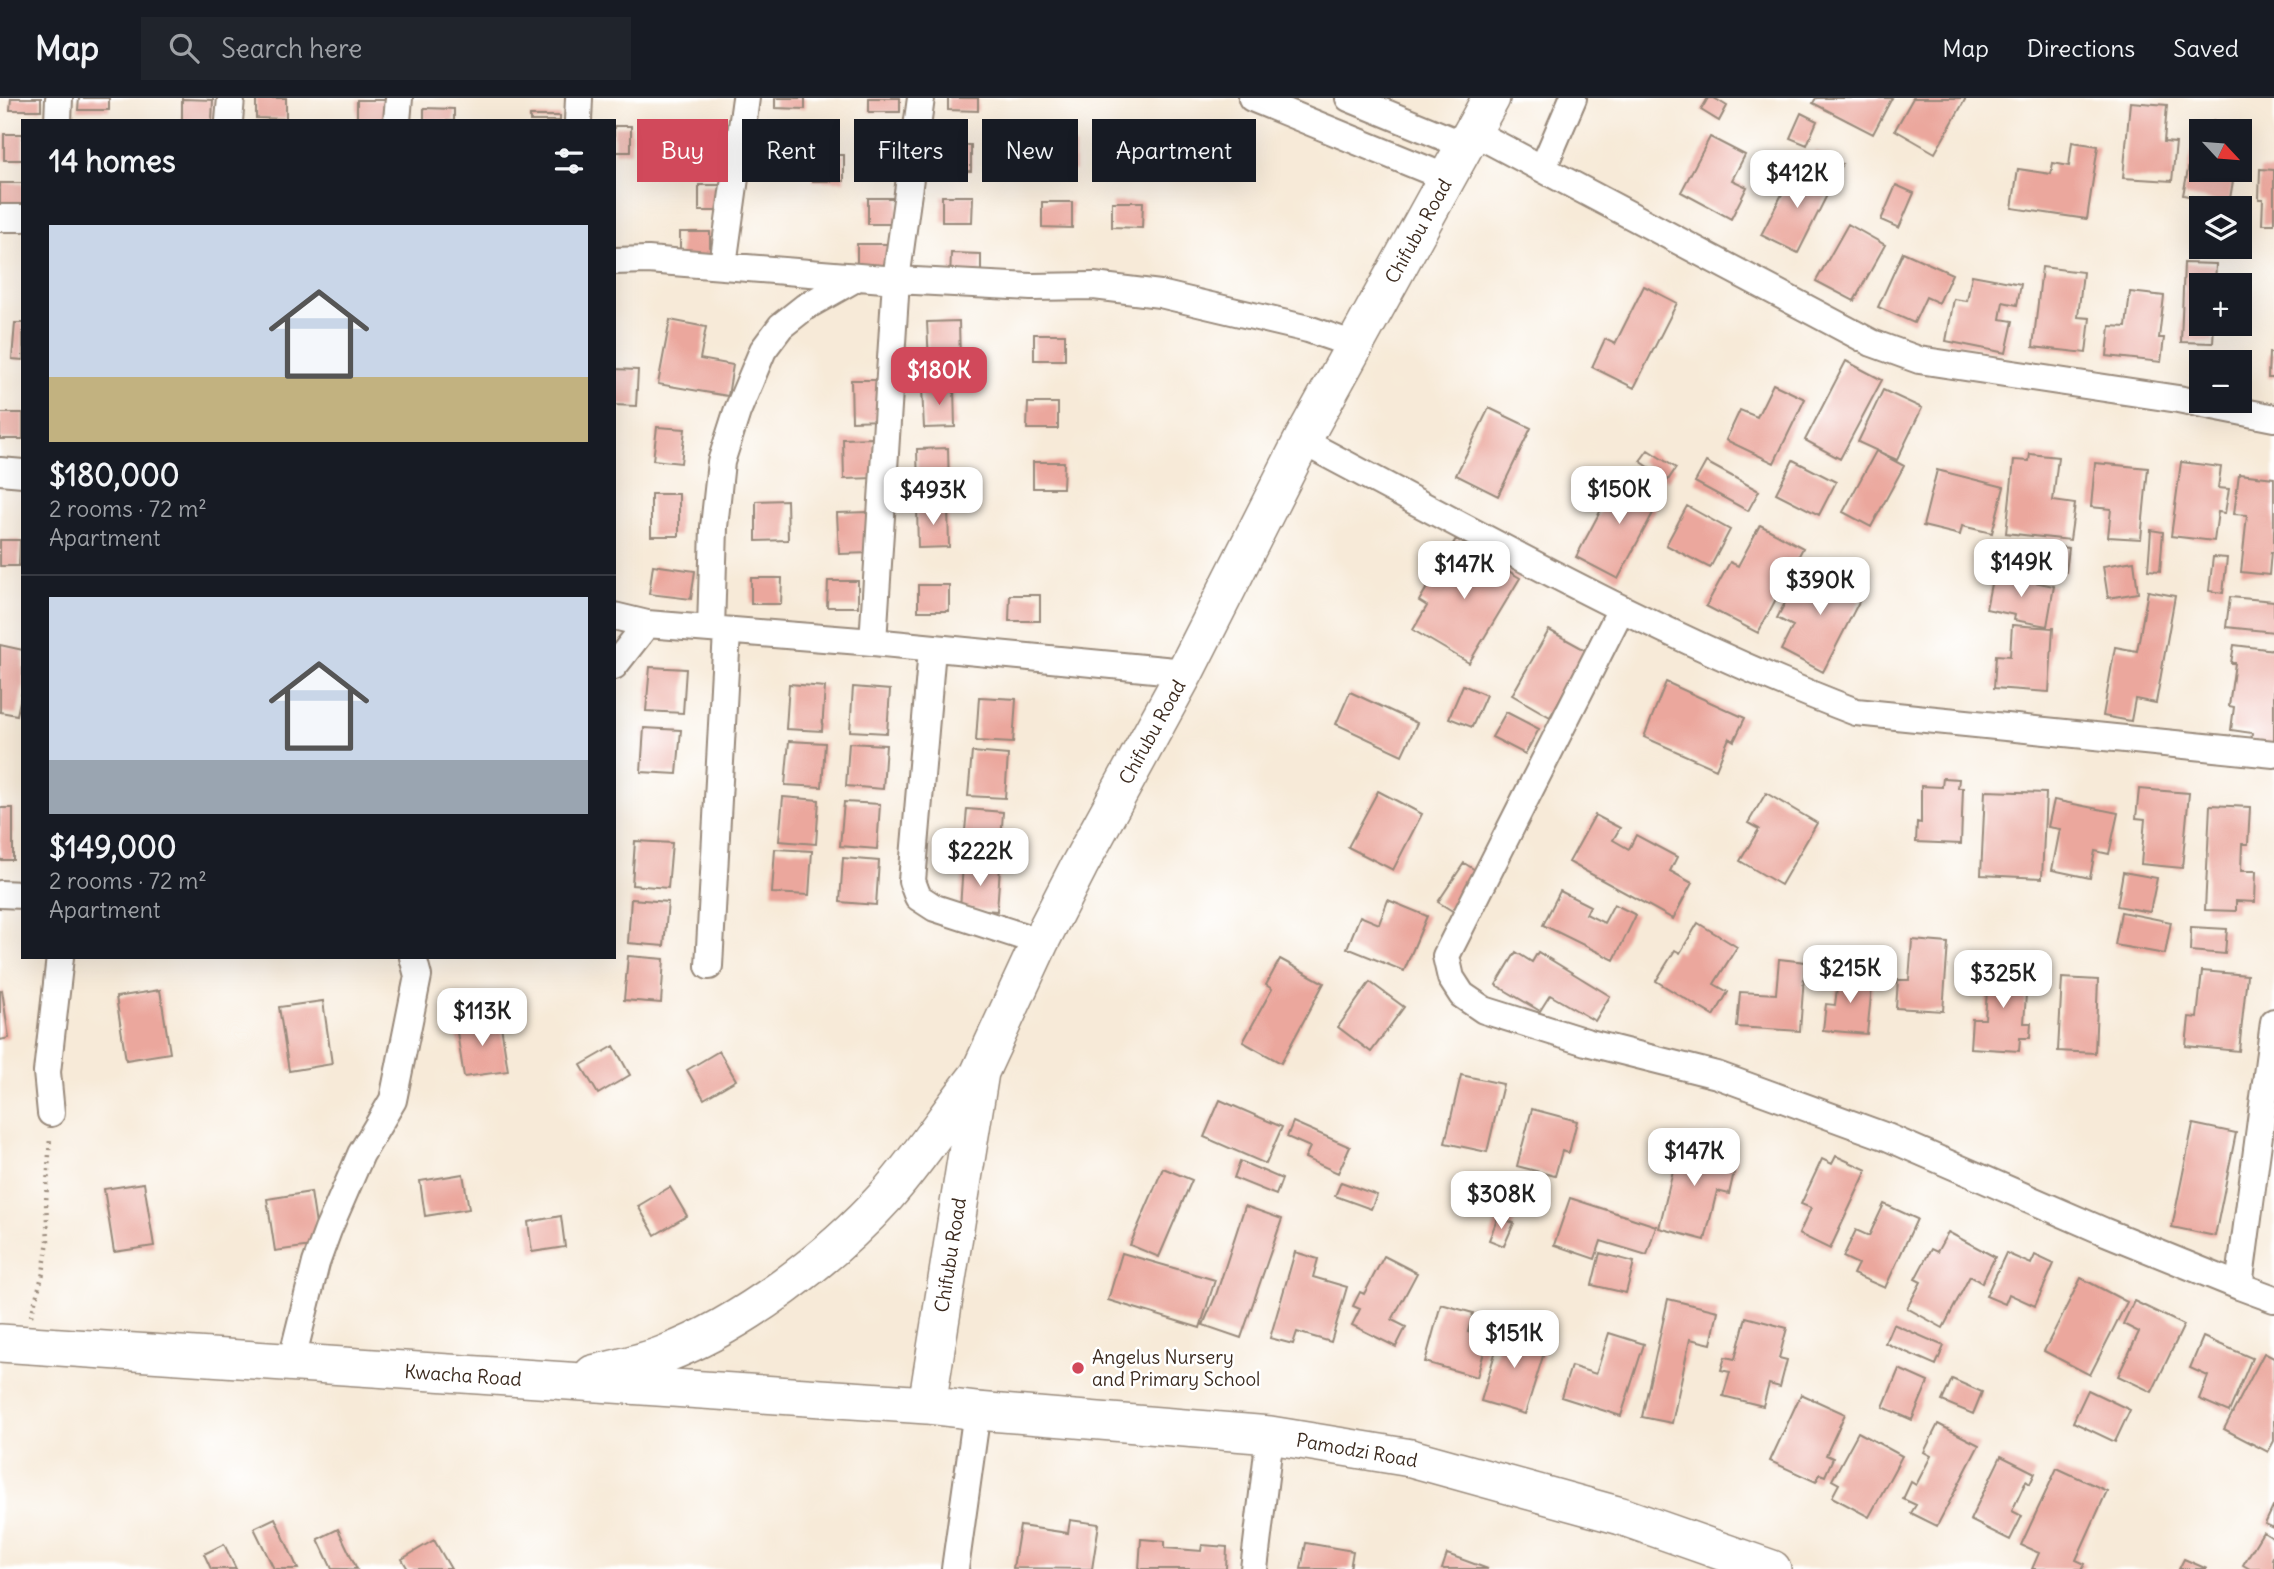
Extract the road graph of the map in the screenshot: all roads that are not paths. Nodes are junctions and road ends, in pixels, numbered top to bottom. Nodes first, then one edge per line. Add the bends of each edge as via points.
1 (59, 98) edge
2 (232, 98) edge
3 (399, 98) edge
4 (579, 98) edge
5 (746, 98) edge
6 (921, 98) edge
7 (1252, 98) edge
8 (1349, 98) edge
9 (1491, 98) edge
10 (1573, 98) edge
11 (58, 119) edge
12 (229, 119) edge
13 (397, 119) edge
14 (578, 119) edge
15 (1470, 139) junction
16 (1543, 169) junction
17 (1447, 178) junction
18 (0, 218) edge
19 (21, 218) edge
20 (616, 261) edge
21 (723, 265) junction
22 (859, 277) junction
23 (896, 280) junction
24 (1356, 345) junction
25 (2274, 418) edge
26 (1302, 440) junction
27 (0, 471) edge
28 (21, 473) edge
29 (1620, 610) junction
30 (616, 616) edge
31 (647, 624) junction
32 (719, 631) junction
33 (873, 642) junction
34 (932, 649) junction
35 (616, 663) edge
36 (1185, 672) junction
37 (2274, 754) edge
38 (0, 894) edge
39 (21, 895) edge
40 (1040, 942) junction
41 (60, 959) edge
42 (414, 959) edge
43 (709, 966) dead end
44 (2274, 1022) edge
45 (980, 1072) junction
46 (51, 1113) road end
47 (2239, 1286) junction
48 (2274, 1299) edge
49 (13, 1344) edge
50 (291, 1363) junction
51 (565, 1382) junction
52 (927, 1405) junction
53 (977, 1411) junction
54 (1270, 1435) junction
55 (955, 1569) edge
56 (1254, 1569) edge
57 (1772, 1569) edge

1 - 11 street
2 - 12 street
3 - 13 street
4 - 14 street
5 - 21 street
6 - 23 street
7 - 17 street
8 - 15 street
9 - 15 main road, Chifubu Road
10 - 16 street
15 - 16 street
15 - 17 main road, Chifubu Road
16 - 25 street via 1872,342 1919,360
17 - 24 main road, Chifubu Road
18 - 19 street
20 - 21 street
21 - 22 street
22 - 23 street
22 - 32 street via 781,326 763,350 743,399 721,462 714,527
23 - 24 street via 1094,286 1160,294
23 - 33 street
24 - 26 main road, Chifubu Road
26 - 29 street
26 - 36 main road, Chifubu Road
27 - 28 street
29 - 37 street via 1856,712
29 - 47 street via 1446,956 1451,978 1462,995 1484,1010 1586,1042 1717,1074 1887,1136
30 - 31 street
31 - 32 street
31 - 35 street
32 - 33 street
32 - 43 street
33 - 34 street
34 - 36 street
34 - 40 street via 912,881 918,897 935,908
36 - 40 main road, Chifubu Road
38 - 39 street
40 - 45 main road, Chifubu Road
41 - 46 street via 47,1072
42 - 50 street via 418,976 393,1100 361,1154 328,1230
44 - 47 street
45 - 51 main road via 886,1196 842,1239 764,1302 664,1354
45 - 52 main road, Chifubu Road
47 - 48 street
49 - 50 main road, Kwacha Road
50 - 51 main road, Kwacha Road
51 - 52 main road, Kwacha Road
52 - 53 main road, Pamodzi Road
53 - 54 main road, Pamodzi Road
53 - 55 street
54 - 56 street
54 - 57 main road, Pamodzi Road via 1411,1458 1620,1516

